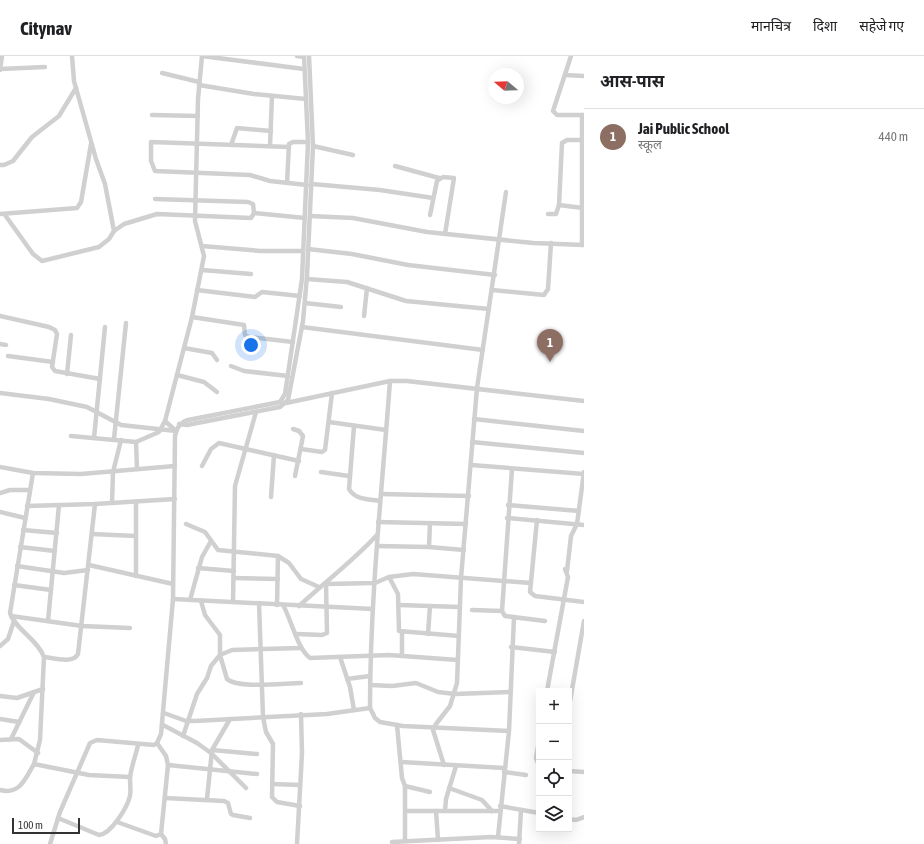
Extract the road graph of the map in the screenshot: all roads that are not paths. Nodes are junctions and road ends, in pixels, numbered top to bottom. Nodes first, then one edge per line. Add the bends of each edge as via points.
1 (2, 56) edge
2 (72, 56) edge
3 (202, 56) edge
4 (297, 56) edge
5 (304, 56) edge
6 (309, 56) edge
7 (571, 56) edge
8 (45, 67) dead end
9 (304, 69) junction
10 (0, 70) edge
11 (162, 73) dead end
12 (564, 75) junction
13 (584, 76) edge
14 (199, 83) junction
15 (76, 88) junction
16 (272, 96) junction
17 (306, 99) junction
18 (152, 115) dead end
19 (583, 115) edge
20 (198, 116) junction
21 (271, 131) junction
22 (582, 140) junction
23 (308, 142) junction
24 (92, 143) junction
25 (197, 144) junction
26 (231, 145) junction
27 (270, 146) junction
28 (313, 146) junction
29 (288, 147) junction
30 (353, 155) dead end
31 (0, 165) edge
32 (395, 166) dead end
33 (196, 173) junction
34 (439, 178) junction
35 (287, 183) junction
36 (309, 184) junction
37 (506, 192) dead end
38 (433, 198) junction
39 (155, 199) dead end
40 (196, 201) junction
41 (558, 205) junction
42 (583, 208) junction
43 (254, 213) junction
44 (2, 214) edge
45 (548, 214) dead end
46 (430, 215) dead end
47 (195, 216) junction
48 (307, 217) junction
49 (114, 231) junction
50 (445, 234) junction
51 (499, 239) junction
52 (551, 243) junction
53 (583, 245) edge
54 (202, 246) junction
55 (306, 250) junction
56 (202, 270) junction
57 (251, 274) dead end
58 (495, 275) junction
59 (307, 279) junction
60 (367, 288) junction
61 (198, 290) junction
62 (492, 290) junction
63 (300, 296) junction
64 (305, 303) junction
65 (341, 307) dead end
66 (489, 309) junction
67 (0, 316) edge
68 (364, 316) dead end
69 (192, 317) junction
70 (126, 323) dead end
71 (105, 327) dead end
72 (302, 327) junction
73 (71, 335) dead end
74 (293, 342) junction
75 (0, 344) edge
76 (6, 345) dead end
77 (184, 348) junction
78 (483, 350) junction
79 (8, 356) dead end
80 (217, 360) dead end
81 (53, 362) junction
82 (231, 366) dead end
83 (67, 374) junction
84 (177, 375) junction
85 (288, 376) junction
86 (100, 379) junction
87 (390, 381) junction
88 (477, 388) junction
89 (217, 392) dead end
90 (0, 393) edge
91 (332, 393) junction
92 (584, 401) edge
93 (286, 403) junction
94 (97, 411) junction
95 (256, 412) junction
96 (474, 419) junction
97 (165, 421) junction
98 (329, 422) junction
99 (116, 423) junction
100 (179, 424) junction
101 (354, 426) junction
102 (293, 429) dead end
103 (161, 430) junction
104 (386, 430) junction
105 (584, 430) edge
106 (176, 432) junction
107 (72, 436) dead end
108 (94, 438) junction
109 (114, 440) junction
110 (122, 440) junction
111 (136, 442) junction
112 (472, 442) junction
113 (246, 449) junction
114 (301, 449) junction
115 (584, 452) edge
116 (274, 455) junction
117 (298, 461) junction
118 (471, 465) junction
119 (175, 466) junction
120 (202, 466) dead end
121 (0, 467) edge
122 (137, 469) junction
123 (512, 469) junction
124 (113, 472) junction
125 (321, 472) dead end
126 (33, 473) junction
127 (584, 473) edge
128 (295, 476) dead end
129 (349, 476) junction
130 (30, 490) junction
131 (0, 493) edge
132 (380, 494) junction
133 (469, 496) junction
134 (271, 497) dead end
135 (174, 499) junction
136 (380, 501) junction
137 (136, 502) junction
138 (112, 503) junction
139 (95, 504) junction
140 (59, 505) junction
141 (27, 506) junction
142 (508, 506) junction
143 (578, 511) junction
144 (0, 512) edge
145 (25, 518) junction
146 (507, 518) junction
147 (537, 520) junction
148 (378, 522) junction
149 (430, 523) junction
150 (186, 524) dead end
151 (466, 524) junction
152 (577, 524) junction
153 (584, 525) edge
154 (23, 530) junction
155 (56, 532) junction
156 (92, 534) junction
157 (377, 535) junction
158 (136, 536) junction
159 (211, 541) junction
160 (376, 546) junction
161 (20, 547) junction
162 (429, 547) junction
163 (464, 550) junction
164 (55, 551) junction
165 (235, 551) junction
166 (278, 556) junction
167 (17, 566) junction
168 (88, 568) junction
169 (198, 568) junction
170 (234, 571) junction
171 (52, 572) junction
172 (136, 576) junction
173 (389, 577) junction
174 (234, 578) junction
175 (462, 578) junction
176 (278, 579) junction
177 (504, 581) junction
178 (326, 583) junction
179 (375, 583) junction
180 (530, 583) junction
181 (174, 584) junction
182 (14, 585) junction
183 (319, 587) junction
184 (51, 590) junction
185 (173, 599) junction
186 (564, 599) junction
187 (190, 600) junction
188 (201, 601) junction
189 (233, 602) junction
190 (584, 602) edge
191 (259, 603) junction
192 (399, 604) junction
193 (277, 605) junction
194 (283, 605) junction
195 (299, 606) junction
196 (430, 606) junction
197 (460, 607) junction
198 (326, 608) junction
199 (373, 609) junction
200 (472, 610) dead end
201 (502, 611) junction
202 (11, 616) junction
203 (514, 617) junction
204 (14, 621) junction
205 (48, 621) junction
206 (545, 621) dead end
207 (584, 621) edge
208 (82, 626) junction
209 (130, 628) dead end
210 (402, 632) junction
211 (296, 634) junction
212 (428, 634) junction
213 (458, 636) junction
214 (0, 646) edge
215 (512, 647) junction
216 (260, 648) junction
217 (301, 648) junction
218 (555, 652) junction
219 (220, 655) junction
220 (370, 656) junction
221 (402, 656) junction
222 (44, 657) junction
223 (340, 657) junction
224 (458, 660) junction
225 (370, 676) junction
226 (347, 679) junction
227 (301, 683) dead end
228 (262, 684) junction
229 (370, 685) junction
230 (548, 688) edge
231 (43, 689) junction
232 (572, 690) edge
233 (34, 692) junction
234 (510, 692) junction
235 (454, 694) junction
236 (0, 696) edge
237 (370, 708) junction
238 (354, 710) junction
239 (164, 713) junction
240 (301, 714) junction
241 (264, 717) junction
242 (0, 719) edge
243 (230, 719) junction
244 (188, 721) junction
245 (19, 722) junction
246 (163, 725) junction
247 (397, 725) junction
248 (434, 728) junction
249 (509, 731) junction
250 (183, 736) junction
251 (11, 739) junction
252 (0, 740) edge
253 (157, 743) junction
254 (138, 745) junction
255 (211, 752) junction
256 (38, 753) junction
257 (257, 754) dead end
258 (400, 762) junction
259 (34, 764) junction
260 (168, 765) junction
261 (444, 765) junction
262 (456, 766) junction
263 (209, 769) junction
264 (228, 770) junction
265 (504, 770) junction
266 (572, 770) edge
267 (584, 772) edge
268 (78, 773) junction
269 (257, 774) dead end
270 (526, 775) dead end
271 (130, 777) junction
272 (272, 784) junction
273 (300, 785) junction
274 (405, 786) junction
275 (246, 788) dead end
276 (450, 788) junction
277 (0, 790) edge
278 (430, 792) dead end
279 (165, 798) junction
280 (207, 799) junction
281 (300, 806) junction
282 (500, 808) junction
283 (521, 810) junction
284 (406, 811) junction
285 (436, 811) junction
286 (445, 811) junction
287 (492, 811) junction
288 (536, 812) edge
289 (584, 817) edge
290 (58, 818) junction
291 (250, 818) dead end
292 (572, 819) edge
293 (117, 822) junction
294 (160, 834) junction
295 (498, 837) junction
296 (484, 838) junction
297 (438, 840) junction
298 (405, 841) junction
299 (392, 842) dead end
300 (520, 842) edge
301 (50, 844) edge
302 (166, 844) edge
303 (298, 844) edge
304 (478, 844) edge

1 - 10 street
2 - 15 street
3 - 9 street
3 - 14 street
4 - 5 street
5 - 9 street
6 - 28 street
7 - 12 street
8 - 10 street
9 - 17 street
11 - 14 street
12 - 13 street
12 - 19 street via 553,111 557,115
14 - 16 street
14 - 20 street
15 - 24 street
15 - 31 street via 56,119 32,137 13,161 4,166
16 - 17 street
16 - 21 street
17 - 23 street
18 - 20 street
19 - 22 street
20 - 25 street
21 - 26 street via 237,128
21 - 27 street
22 - 41 street via 566,140 562,144
22 - 42 street
23 - 29 street via 292,142
23 - 36 street
24 - 44 street via 81,202 77,208
24 - 49 street via 105,184
25 - 26 street
25 - 33 street
25 - 33 street via 151,142 151,161 155,171
26 - 27 street
27 - 29 street
28 - 30 street
28 - 36 street
29 - 35 street
32 - 34 street
33 - 35 street via 250,175
33 - 40 street
34 - 38 street
34 - 50 street via 454,179
35 - 36 street
36 - 38 street via 380,190
36 - 48 street
37 - 51 street
38 - 46 street
39 - 40 street
40 - 43 street via 248,202 254,206
40 - 47 street
41 - 42 street
41 - 45 street via 556,214
42 - 53 street
43 - 47 street via 251,218
43 - 48 street
44 - 49 street via 33,254 42,261 100,247
47 - 49 street via 157,214 124,224
47 - 54 street
48 - 50 street via 353,218 410,230
48 - 55 street
50 - 51 street
51 - 52 street
51 - 58 street
52 - 53 street
52 - 62 street via 548,289 544,295
54 - 55 street via 261,251
54 - 56 street
55 - 58 street via 352,254 408,265
55 - 59 street
55 - 63 street
56 - 57 street
56 - 61 street
58 - 62 street
59 - 60 street via 347,282
59 - 64 street
60 - 66 street via 406,301
60 - 68 street
61 - 63 street via 244,297 255,297 262,292
61 - 69 street
62 - 66 street
63 - 74 street
64 - 65 street
64 - 72 street
66 - 78 street
67 - 81 street via 55,330 57,334
69 - 74 street via 244,325 245,335 249,337
69 - 77 street
70 - 99 street
71 - 86 street
72 - 78 street
72 - 93 street via 291,390
73 - 83 street
74 - 85 street
75 - 76 street
77 - 80 street via 212,353
77 - 84 street
78 - 88 street
79 - 81 street
81 - 83 street via 52,367 55,371
82 - 85 street via 244,371
83 - 86 street
84 - 89 street via 204,382
84 - 97 street
85 - 100 street via 285,394 280,402
86 - 94 street
87 - 88 street
87 - 91 street
87 - 104 street
88 - 92 street
88 - 96 street
90 - 94 street via 49,399
91 - 93 street
91 - 98 street
93 - 95 street via 280,407
94 - 99 street
94 - 108 street
95 - 100 street via 187,425
95 - 113 street
96 - 105 street
96 - 112 street
97 - 103 street
97 - 106 street
98 - 101 street
98 - 114 street via 325,450 322,452
99 - 103 street via 134,428
99 - 109 street
100 - 106 street
101 - 104 street
101 - 129 street
102 - 114 street via 303,436
103 - 106 street
103 - 111 street
104 - 132 street
106 - 119 street
107 - 108 street
108 - 109 street
109 - 110 street
110 - 111 street
110 - 124 street
111 - 122 street
112 - 115 street
112 - 118 street
113 - 116 street
113 - 120 street via 219,443 211,449
113 - 165 street via 235,486
114 - 117 street
116 - 117 street
116 - 134 street
117 - 128 street
118 - 123 street
118 - 133 street
119 - 122 street
119 - 135 street
121 - 126 street
122 - 124 street
123 - 127 street
123 - 142 street
124 - 126 street
124 - 138 street
125 - 129 street
126 - 130 street
127 - 143 street
129 - 136 street via 349,489 352,494
130 - 131 street
130 - 141 street
132 - 133 street
132 - 136 street
133 - 151 street
135 - 137 street
135 - 181 street
136 - 148 street
137 - 138 street
137 - 158 street
138 - 139 street
139 - 140 street
139 - 156 street
140 - 141 street
140 - 155 street
141 - 145 street
142 - 143 street
142 - 146 street
143 - 152 street
144 - 145 street
145 - 154 street
146 - 147 street
146 - 177 street
147 - 152 street
147 - 180 street
148 - 149 street
148 - 157 street
149 - 151 street
149 - 162 street
150 - 159 street via 205,532
151 - 163 street
152 - 153 street
152 - 186 street via 572,536 566,570 568,577
154 - 155 street
154 - 161 street
155 - 164 street
156 - 158 street
156 - 168 street
157 - 160 street
157 - 178 street
158 - 172 street
159 - 165 street via 218,550
159 - 169 street
160 - 162 street
160 - 179 street
161 - 164 street
161 - 167 street
162 - 163 street
163 - 175 street
164 - 171 street
165 - 166 street
165 - 170 street
166 - 176 street
166 - 183 street via 288,563 301,579
167 - 171 street
167 - 182 street
168 - 171 street via 76,573
168 - 172 street
168 - 208 street
169 - 170 street
169 - 187 street
170 - 174 street
171 - 184 street
172 - 181 street
173 - 175 street via 413,574
173 - 179 street
173 - 192 street via 398,594
174 - 176 street
174 - 189 street
175 - 177 street
175 - 197 street
176 - 193 street
177 - 180 street
177 - 201 street
178 - 179 street
178 - 183 street
178 - 198 street
179 - 199 street
180 - 186 street via 530,592 535,596
181 - 185 street
182 - 184 street
182 - 202 street
183 - 195 street
184 - 205 street
185 - 187 street
185 - 239 street
186 - 190 street
186 - 218 street
187 - 188 street
188 - 189 street
188 - 219 street via 205,615 220,635
189 - 191 street
191 - 193 street
191 - 216 street
192 - 196 street
192 - 210 street via 398,628
193 - 194 street
194 - 195 street
194 - 211 street
195 - 198 street
196 - 197 street
196 - 212 street
197 - 213 street
198 - 199 street
198 - 211 street via 328,630 325,635
199 - 220 street
200 - 201 street
201 - 203 street via 505,616
202 - 204 street
202 - 205 street
203 - 206 street
203 - 215 street
204 - 214 street via 8,639
204 - 222 street via 41,648
205 - 208 street
207 - 232 street
208 - 209 street
208 - 222 street via 77,657 71,660
210 - 212 street
210 - 221 street
211 - 217 street
212 - 213 street
213 - 224 street
215 - 218 street
215 - 234 street
216 - 217 street
216 - 219 street via 232,650
216 - 228 street
217 - 223 street via 310,658
218 - 230 street
219 - 228 street via 230,682
219 - 244 street via 211,666 197,694
220 - 221 street
220 - 223 street
220 - 225 street
221 - 224 street
222 - 231 street
223 - 226 street
224 - 235 street
225 - 226 street
225 - 229 street
226 - 238 street
227 - 228 street
228 - 241 street
229 - 235 street via 416,683 438,692
229 - 237 street
231 - 233 street
231 - 256 street
233 - 236 street via 17,698
233 - 245 street
234 - 235 street
234 - 249 street
235 - 248 street via 450,706
237 - 238 street
237 - 247 street via 380,722
238 - 240 street
239 - 244 street
239 - 246 street
240 - 241 street
240 - 273 street
241 - 243 street
241 - 272 street via 266,732 273,744
242 - 245 street
243 - 244 street
243 - 255 street
244 - 250 street
245 - 251 street
246 - 250 street
246 - 253 street
247 - 248 street
247 - 258 street
248 - 249 street
248 - 261 street
249 - 265 street
250 - 255 street
251 - 252 street
251 - 256 street via 23,741
253 - 254 street
253 - 260 street via 166,756
254 - 268 street via 93,740 87,748
254 - 271 street
255 - 257 street
255 - 263 street
255 - 264 street
256 - 259 street
258 - 261 street
258 - 274 street
259 - 268 street
259 - 277 street via 20,787 12,791
260 - 263 street
260 - 279 street
261 - 262 street
262 - 265 street
262 - 276 street
263 - 264 street
263 - 280 street
264 - 269 street
264 - 275 street
265 - 270 street
265 - 282 street
266 - 267 street
268 - 271 street
268 - 290 street
271 - 293 street via 130,797
272 - 273 street
272 - 281 street via 271,793 274,800
273 - 281 street
274 - 278 street
274 - 284 street
276 - 286 street
276 - 287 street via 482,800
279 - 280 street
279 - 294 street
280 - 291 street via 228,802 231,814
281 - 303 street
282 - 283 street
282 - 287 street
282 - 295 street
283 - 288 street
283 - 300 street
284 - 285 street
284 - 298 street
285 - 286 street
285 - 297 street
286 - 287 street
289 - 292 street
290 - 293 street via 99,835 109,832
290 - 301 street
293 - 294 street via 156,836
294 - 302 street
295 - 296 street
295 - 300 street
296 - 297 street
296 - 304 street
297 - 298 street
298 - 299 street

